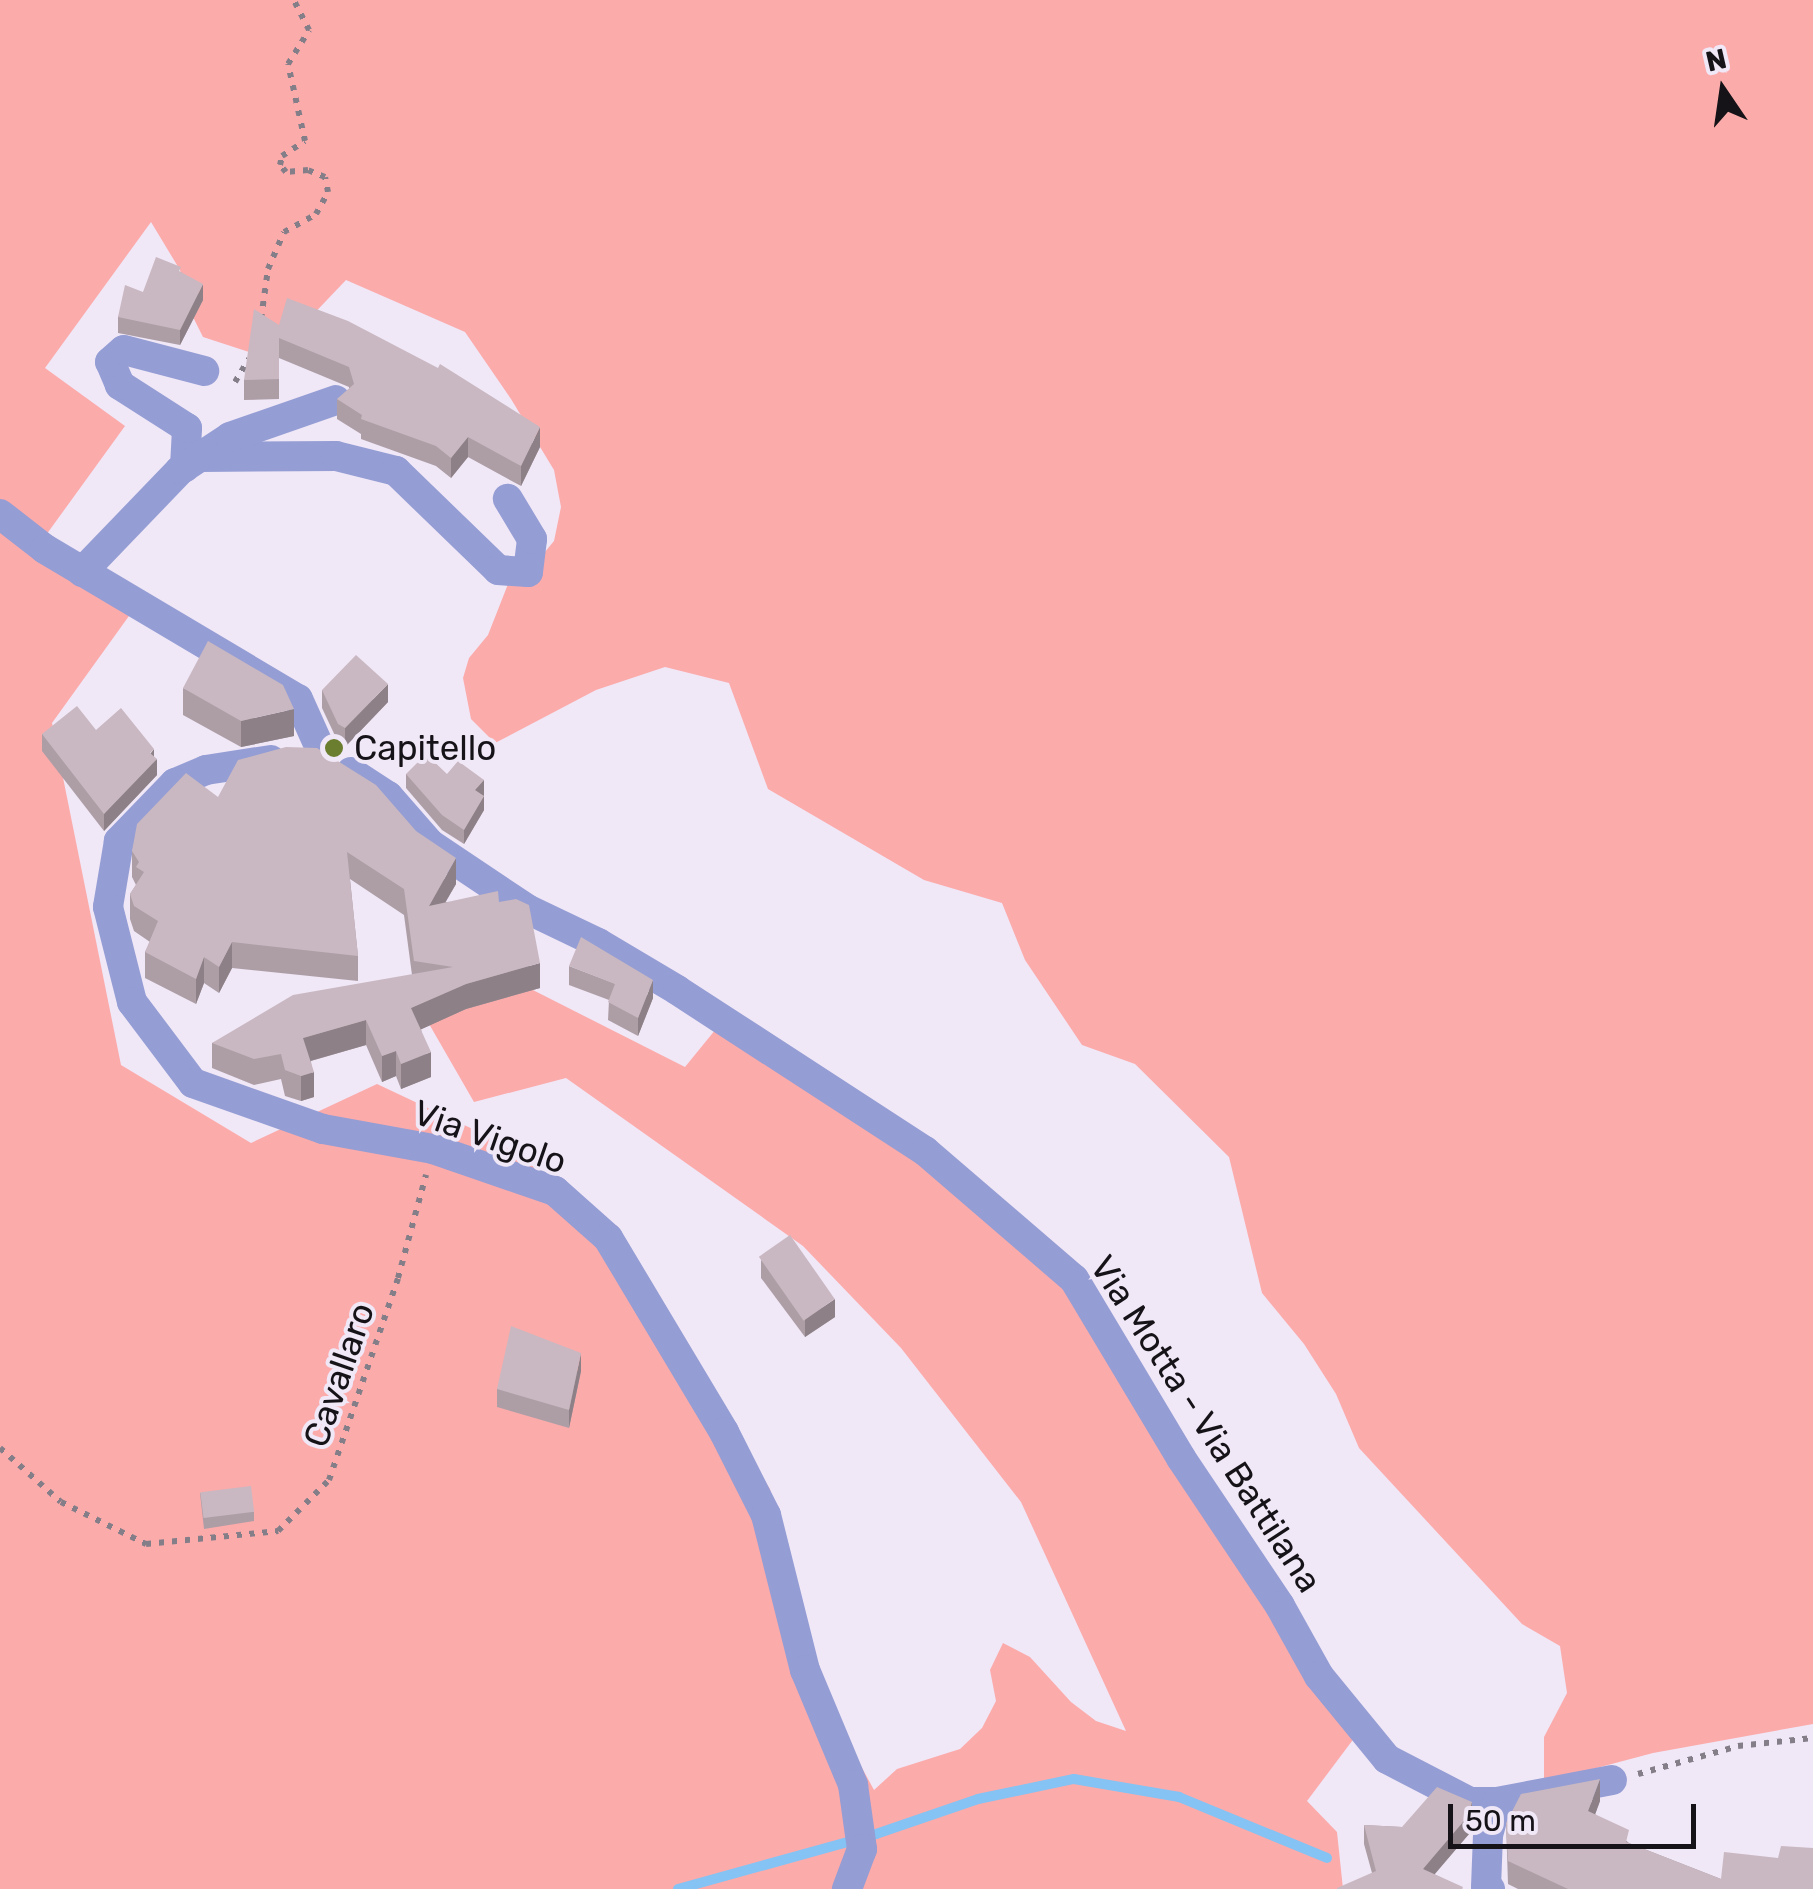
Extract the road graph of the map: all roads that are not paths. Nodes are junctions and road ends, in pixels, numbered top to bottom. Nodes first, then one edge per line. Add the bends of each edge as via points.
1 (204, 371) dead end
2 (336, 400) edge
3 (192, 462) junction
4 (508, 499) dead end
5 (0, 514) edge
6 (82, 572) junction
7 (323, 754) junction
8 (1612, 1780) road end
9 (1497, 1802) junction
10 (847, 1889) edge
11 (1490, 1889) edge

1 - 3 street via 124,350 110,362 120,385 188,428
2 - 3 street via 230,437
3 - 4 street via 336,456 396,471 498,570 528,572 532,538
3 - 6 street
5 - 6 street
6 - 7 street via 298,699
7 - 9 street, Via Motta - Via Battilana via 388,796 430,844 527,909 662,980 925,1151 1074,1279 1318,1676 1387,1760 1470,1802
7 - 10 street, Via Vigolo via 283,754 175,782 119,841 108,907 132,1002 192,1083 323,1129 433,1149 554,1192 608,1238 766,1515 806,1670 853,1785 862,1850
8 - 9 street
9 - 11 street via 1488,1835

